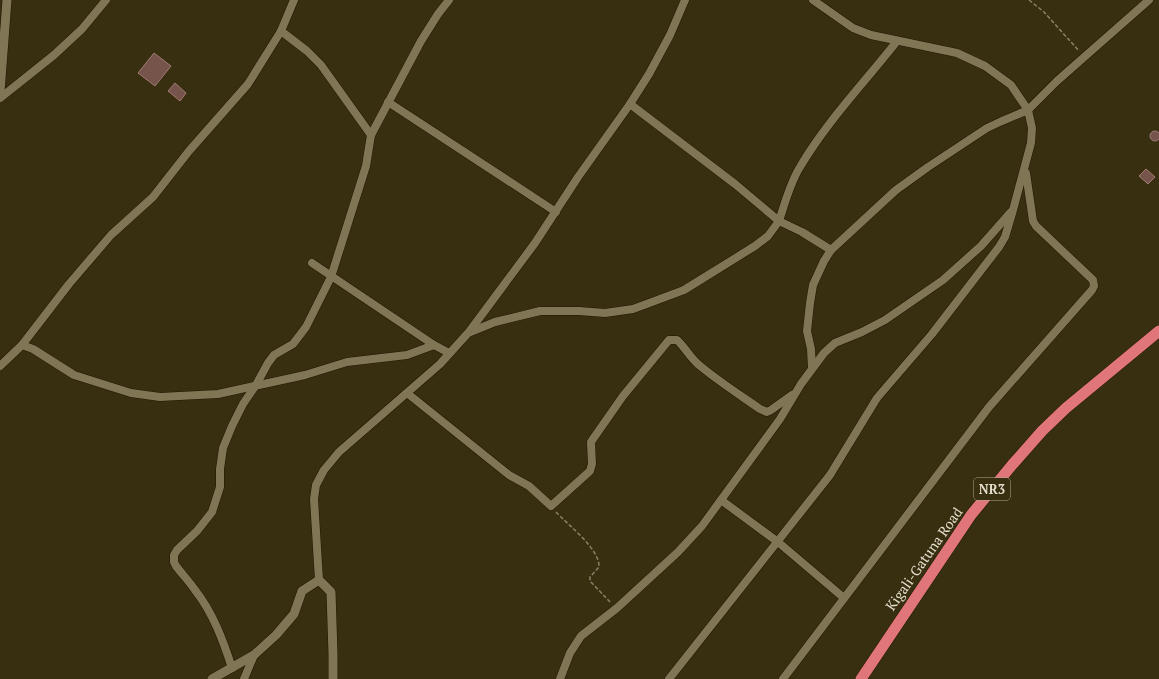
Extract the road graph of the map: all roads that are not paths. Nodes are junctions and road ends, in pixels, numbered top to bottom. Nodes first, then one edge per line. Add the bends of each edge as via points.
1 (7, 0) edge
2 (106, 0) edge
3 (294, 0) edge
4 (449, 0) edge
5 (684, 0) edge
6 (813, 0) edge
7 (1149, 0) edge
8 (281, 31) junction
9 (898, 41) junction
10 (0, 92) edge
11 (0, 98) edge
12 (388, 102) junction
13 (630, 104) junction
14 (1028, 110) junction
15 (371, 135) junction
16 (1025, 169) junction
17 (1013, 210) junction
18 (556, 212) junction
19 (779, 221) junction
20 (831, 250) junction
21 (312, 263) dead end
22 (331, 277) junction
23 (1159, 331) edge
24 (468, 333) junction
25 (434, 344) junction
26 (22, 345) junction
27 (449, 353) junction
28 (0, 366) edge
29 (812, 368) junction
30 (256, 385) junction
31 (407, 393) junction
32 (796, 393) junction
33 (721, 500) junction
34 (778, 542) junction
35 (319, 580) junction
36 (844, 598) junction
37 (254, 655) junction
38 (232, 668) junction
39 (212, 679) edge
40 (244, 679) edge
41 (333, 679) edge
42 (560, 679) edge
43 (669, 679) edge
44 (782, 679) edge
45 (861, 679) edge

1 - 10 street
2 - 11 street via 54,55
3 - 8 street
4 - 12 street via 421,41
5 - 13 street via 670,35
6 - 9 street via 853,28
7 - 14 street
8 - 15 street via 321,65
8 - 26 street via 248,84 153,196 107,240
9 - 14 street via 957,53 985,66 1011,85
9 - 19 street via 842,106 799,167
12 - 15 street
12 - 18 street
13 - 18 street
13 - 19 street
14 - 16 street via 1032,128
14 - 20 street via 1002,120 928,167 896,190
15 - 22 street via 366,166
16 - 17 street
16 - 36 street via 1033,221 1093,280 1094,286 989,406
17 - 29 street via 981,246 943,280 885,320 834,343
17 - 34 street via 1000,247 932,334 877,398 830,475
18 - 24 street
19 - 20 street
19 - 24 street via 768,236 755,246 684,290 633,309 605,313 579,310 540,311 495,322
20 - 29 street via 813,285 810,303 807,331
21 - 22 street
22 - 25 street
22 - 30 street via 306,327 293,344 274,355
23 - 45 highway, Kigali-Gatuna Road / NR3 via 1066,408 1012,465 971,515
24 - 27 street
25 - 27 street
25 - 30 street via 407,355 347,362 305,375
26 - 28 street
26 - 30 street via 33,349 74,375 131,393 188,397 218,394
27 - 31 street
29 - 32 street
30 - 38 street via 243,404 223,448 220,487 212,512 174,556 176,566 195,589 214,620
31 - 32 street via 508,475 529,486 551,506 590,471 591,442 623,396 669,340 677,340 699,365 767,412
31 - 35 street via 330,461 316,485 314,499
32 - 33 street
33 - 34 street
33 - 42 street via 678,552 617,608 581,636 570,653
34 - 36 street
34 - 43 street
35 - 37 street via 302,591 294,614
35 - 41 street via 331,592
36 - 44 street
37 - 38 street
37 - 40 street
38 - 39 street

